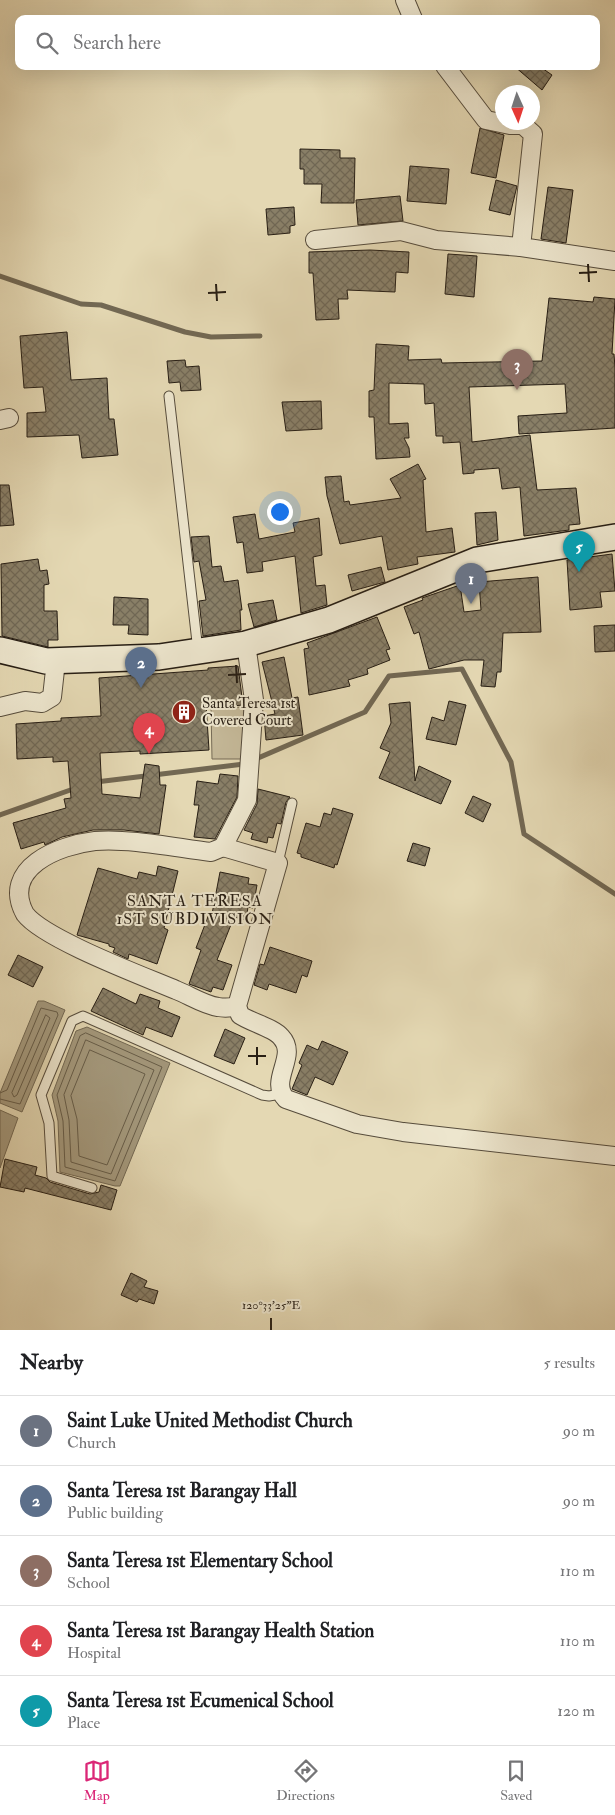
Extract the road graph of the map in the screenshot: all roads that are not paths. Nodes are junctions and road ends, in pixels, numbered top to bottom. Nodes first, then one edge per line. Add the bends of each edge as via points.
1 (404, 0) edge
2 (411, 15) edge
3 (448, 70) edge
4 (315, 240) dead end
5 (521, 247) junction
6 (615, 261) edge
7 (169, 396) dead end
8 (615, 537) edge
9 (246, 644) junction
10 (0, 650) edge
11 (198, 651) junction
12 (56, 661) junction
13 (0, 707) edge
14 (292, 803) dead end
15 (223, 848) junction
16 (278, 863) junction
17 (236, 1006) junction
18 (281, 1094) junction
19 (615, 1156) edge
20 (92, 1188) dead end

1 - 2 street
3 - 5 street via 486,120 523,125 533,134
4 - 5 street via 402,231 436,240
5 - 6 street
7 - 11 lane
8 - 9 street via 477,560 329,620
9 - 11 street
9 - 15 street via 254,700 247,800
10 - 12 street
11 - 12 street via 159,657
12 - 13 street via 52,697 42,704 25,701
14 - 16 lane
15 - 16 street
15 - 17 street via 211,852 94,841 33,861 21,870 14,889 25,916 42,930 217,1007
16 - 17 street
17 - 18 street via 240,1014 280,1035 286,1043 287,1057 278,1085
18 - 19 street via 286,1099 357,1124
18 - 20 lane via 262,1095 83,1016 72,1021 41,1095 49,1123 52,1176

